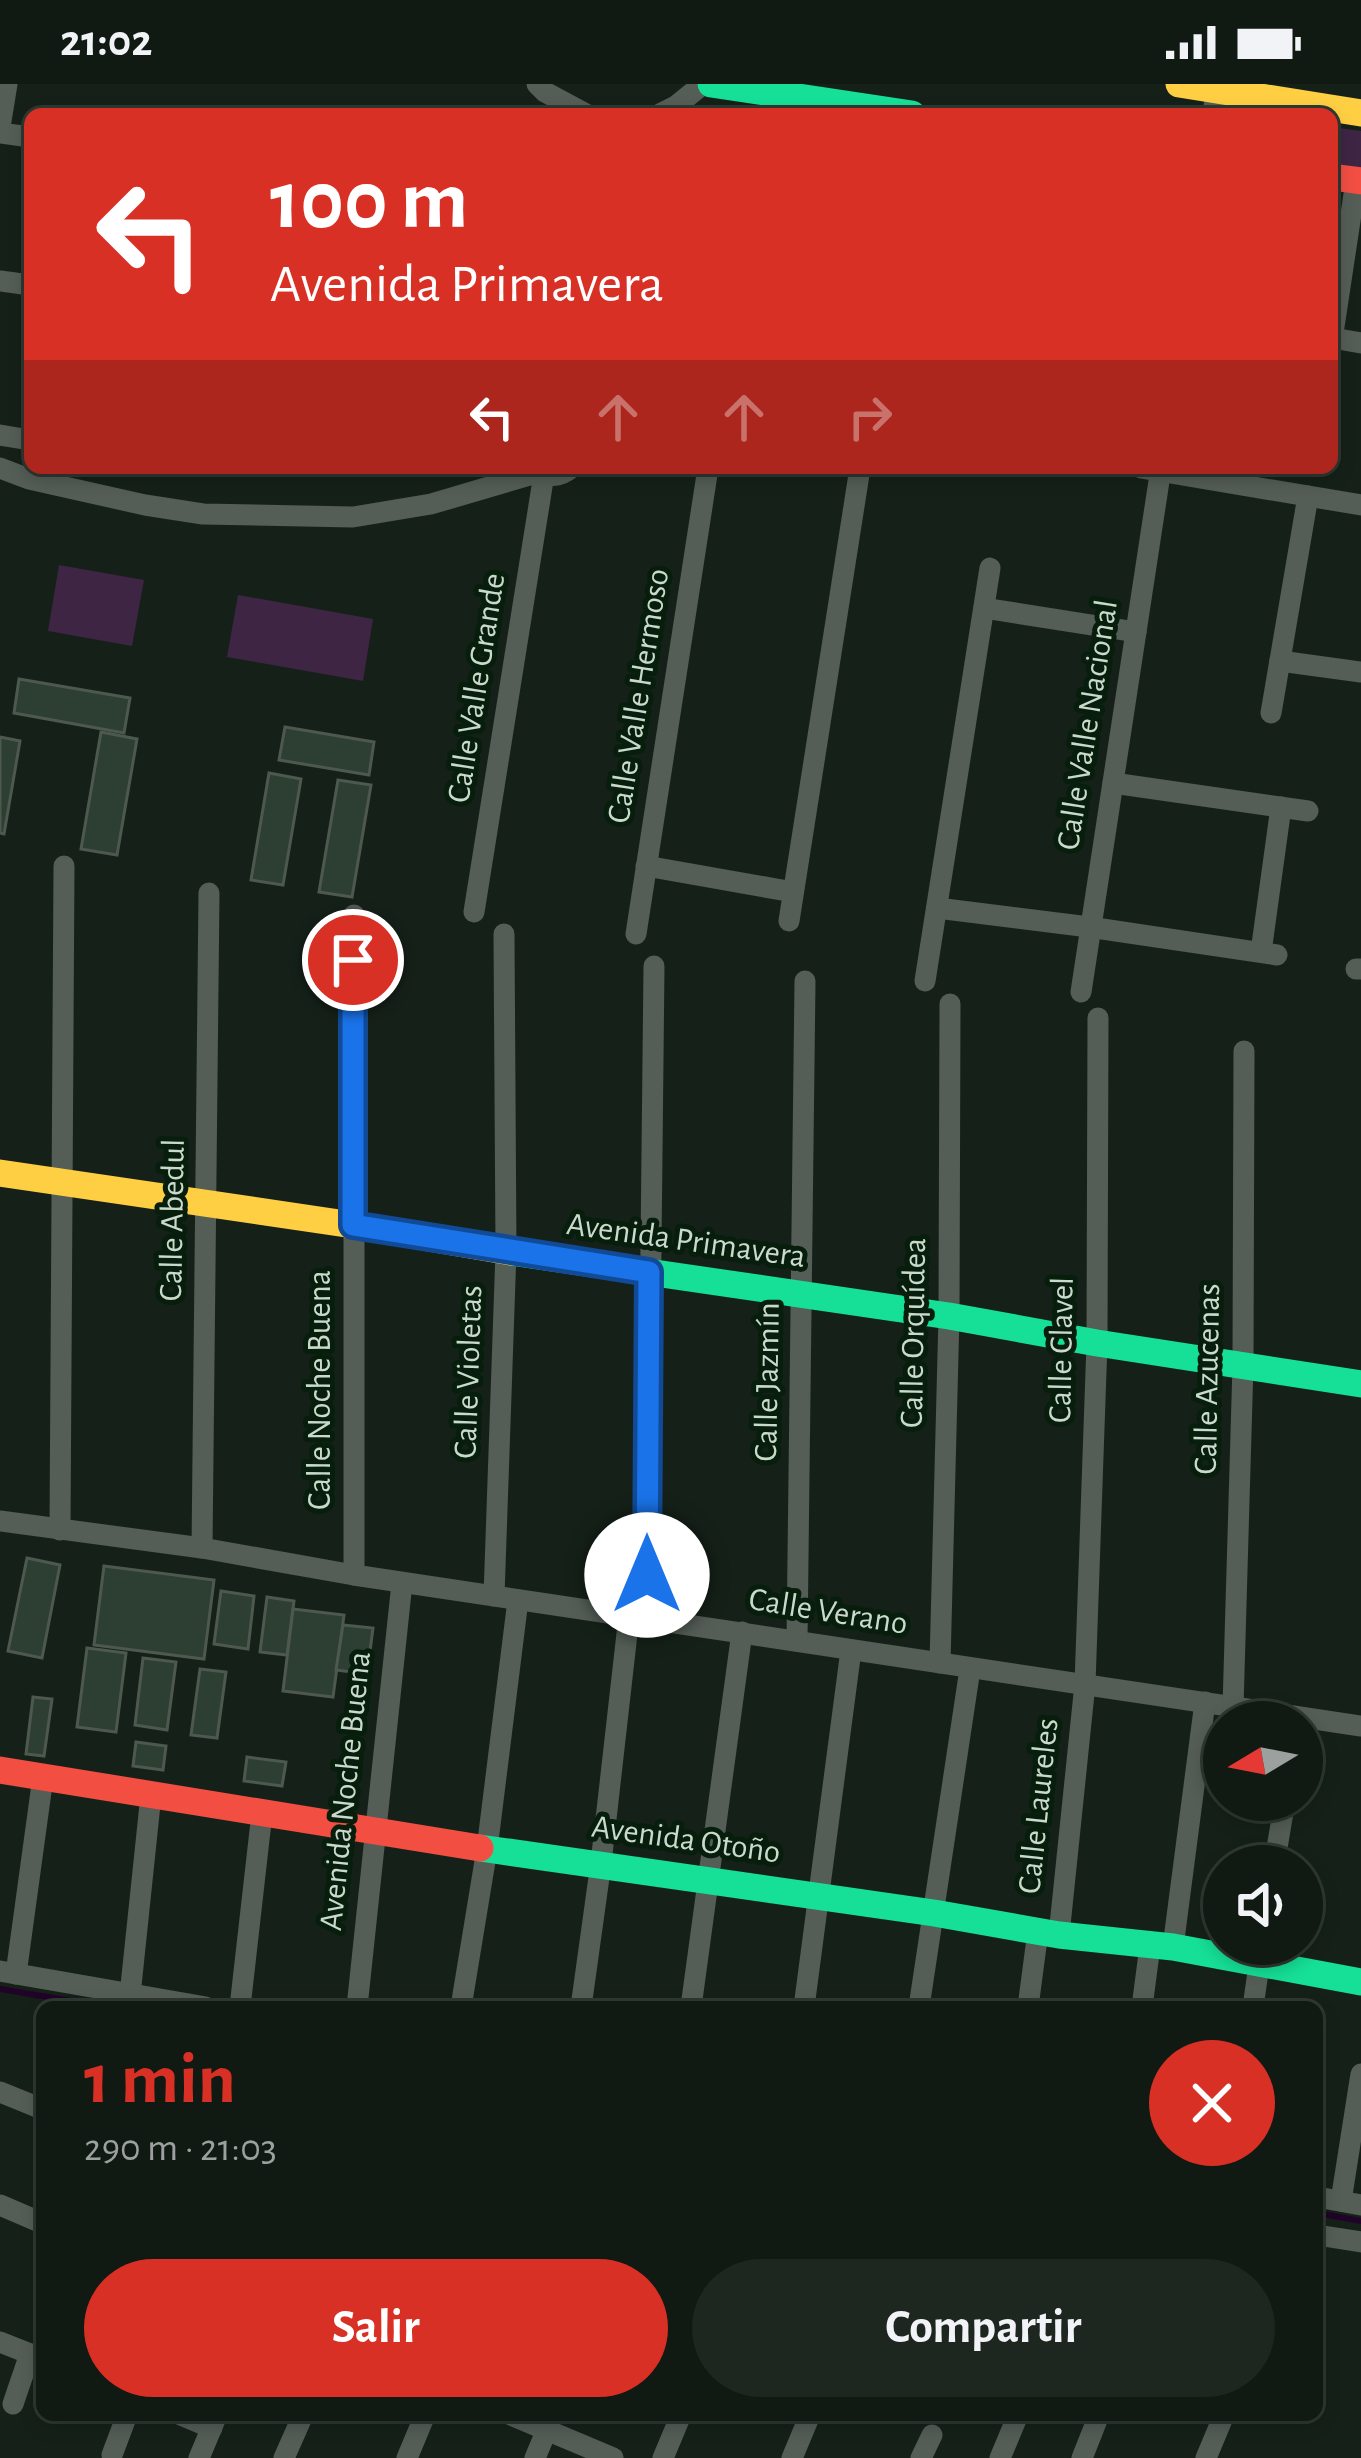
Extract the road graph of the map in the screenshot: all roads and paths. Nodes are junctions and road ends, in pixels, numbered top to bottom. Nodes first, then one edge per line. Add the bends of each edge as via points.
1 (7, 84) edge
2 (537, 84) edge
3 (707, 84) edge
4 (1179, 84) edge
5 (1215, 96) edge
6 (575, 108) edge
7 (672, 108) edge
8 (871, 108) edge
9 (1318, 108) edge
10 (0, 130) edge
11 (1350, 180) edge
12 (1338, 286) edge
13 (0, 468) edge
14 (533, 474) edge
15 (540, 474) edge
16 (707, 474) edge
17 (859, 474) edge
18 (1153, 474) edge
19 (1183, 474) edge
20 (1308, 496) junction
21 (1361, 505) edge
22 (990, 568) dead end
23 (984, 608) junction
24 (1136, 632) junction
25 (1280, 661) junction
26 (1361, 672) edge
27 (1271, 713) dead end
28 (1113, 783) junction
29 (1281, 807) junction
30 (1308, 811) dead end
31 (64, 866) dead end
32 (646, 866) junction
33 (793, 892) junction
34 (209, 893) dead end
35 (937, 908) junction
36 (474, 912) dead end
37 (353, 916) dead end
38 (789, 922) dead end
39 (1089, 927) junction
40 (504, 934) dead end
41 (635, 934) dead end
42 (654, 966) dead end
43 (805, 981) dead end
44 (925, 981) dead end
45 (1081, 992) dead end
46 (950, 1004) dead end
47 (1097, 1018) dead end
48 (1244, 1051) dead end
49 (0, 1173) edge
50 (60, 1181) junction
51 (206, 1203) junction
52 (353, 1225) junction
53 (506, 1251) junction
54 (649, 1272) junction
55 (802, 1294) junction
56 (949, 1316) junction
57 (1097, 1342) junction
58 (1243, 1365) junction
59 (1361, 1384) edge
60 (0, 1521) edge
61 (59, 1530) junction
62 (202, 1548) junction
63 (354, 1576) junction
64 (402, 1582) junction
65 (506, 1598) junction
66 (638, 1617) junction
67 (742, 1632) junction
68 (797, 1640) junction
69 (851, 1650) junction
70 (940, 1663) junction
71 (970, 1669) junction
72 (1085, 1684) junction
73 (1234, 1701) edge
74 (1203, 1702) edge
75 (1203, 1713) edge
76 (1323, 1722) edge
77 (1361, 1726) edge
78 (0, 1770) edge
79 (43, 1777) junction
80 (151, 1795) junction
81 (262, 1813) junction
82 (374, 1831) junction
83 (487, 1849) junction
84 (601, 1863) junction
85 (710, 1879) junction
86 (821, 1897) junction
87 (934, 1913) junction
88 (1048, 1933) junction
89 (1162, 1946) junction
90 (1203, 1949) edge
91 (1258, 1965) edge
92 (1302, 1965) edge
93 (8, 1972) edge
94 (1361, 1982) edge
95 (130, 1996) junction
96 (165, 2001) edge
97 (241, 2001) edge
98 (358, 2001) edge
99 (462, 2001) edge
100 (582, 2001) edge
101 (692, 2001) edge
102 (805, 2001) edge
103 (920, 2001) edge
104 (1030, 2001) edge
105 (1144, 2001) edge
106 (1254, 2001) edge
107 (1361, 2074) edge
108 (0, 2092) edge
109 (36, 2107) edge
110 (1351, 2203) edge
111 (0, 2205) edge
112 (36, 2220) edge
113 (1323, 2236) edge
114 (1361, 2242) edge
115 (0, 2342) edge
116 (36, 2356) edge
117 (13, 2404) dead end
118 (125, 2421) edge
119 (215, 2421) edge
120 (300, 2421) edge
121 (422, 2421) edge
122 (678, 2421) edge
123 (807, 2421) edge
124 (1015, 2421) edge
125 (1097, 2421) edge
126 (1221, 2421) edge
127 (550, 2423) edge
128 (932, 2435) dead end
129 (112, 2455) edge
130 (199, 2458) edge
131 (284, 2458) edge
132 (407, 2458) edge
133 (535, 2458) edge
134 (613, 2458) edge
135 (663, 2458) edge
136 (791, 2458) edge
137 (921, 2458) edge
138 (1000, 2458) edge
139 (1082, 2458) edge
140 (1206, 2458) edge

1 - 10 street
2 - 6 street
3 - 7 street
3 - 8 street
4 - 5 street
5 - 9 street
11 - 12 street
13 - 14 street via 203,514 353,517
15 - 36 street, Calle Valle Grande
16 - 32 street, Calle Valle Hermoso
17 - 33 street
18 - 24 street, Calle Valle Nacional
19 - 20 street
20 - 21 street
20 - 25 street
22 - 23 street
23 - 24 street
23 - 35 street
24 - 28 street, Calle Valle Nacional
25 - 26 street
25 - 27 street
28 - 29 street
28 - 39 street, Calle Valle Nacional
29 - 30 street
29 - 39 street via 1269,954
31 - 50 street
32 - 33 street
32 - 41 street, Calle Valle Hermoso
33 - 38 street
34 - 51 street, Calle Abedul
35 - 39 street
35 - 44 street
37 - 52 street, Calle Noche Buena
39 - 45 street, Calle Valle Nacional
40 - 53 street, Calle Violetas
42 - 54 street
43 - 55 street, Calle Jazmín
46 - 56 street, Calle Orquídea
47 - 57 street, Calle Clavel
48 - 58 street, Calle Azucenas
49 - 50 street, Avenida Primavera
50 - 51 street, Avenida Primavera
50 - 61 street
51 - 52 street, Avenida Primavera
51 - 62 street, Calle Abedul
52 - 53 street, Avenida Primavera
52 - 63 street, Calle Noche Buena
53 - 54 street, Avenida Primavera
53 - 65 street, Calle Violetas
54 - 55 street, Avenida Primavera
54 - 66 street
55 - 56 street, Avenida Primavera
55 - 68 street, Calle Jazmín
56 - 57 street, Avenida Primavera
56 - 70 street, Calle Orquídea
57 - 58 street, Avenida Primavera
57 - 72 street, Calle Clavel
58 - 59 street, Avenida Primavera
58 - 73 street, Calle Azucenas
60 - 61 street, Calle Verano
61 - 62 street, Calle Verano
62 - 63 street, Calle Verano
63 - 64 street, Calle Verano
64 - 65 street, Calle Verano
64 - 82 street, Avenida Noche Buena
65 - 66 street, Calle Verano
65 - 83 street, Calle Violetas
66 - 67 street, Calle Verano
66 - 84 street
67 - 68 street, Calle Verano
67 - 85 street
68 - 69 street, Calle Verano
69 - 70 street, Calle Verano
69 - 86 street
70 - 71 street, Calle Verano
71 - 72 street, Calle Verano
71 - 87 street
72 - 74 street, Calle Verano
72 - 88 street, Calle Laureles
75 - 89 street
76 - 77 street, Calle Verano
78 - 79 street, Avenida Otoño
79 - 80 street, Avenida Otoño
79 - 93 street
80 - 81 street, Avenida Otoño
80 - 95 street
81 - 82 street, Avenida Otoño
81 - 97 street
82 - 83 street, Avenida Otoño
82 - 98 street, Avenida Noche Buena
83 - 84 street, Avenida Otoño
83 - 99 street, Calle Violetas
84 - 85 street, Avenida Otoño
84 - 100 street
85 - 86 street, Avenida Otoño
85 - 101 street
86 - 87 street, Avenida Otoño
86 - 102 street
87 - 88 street, Avenida Otoño
87 - 103 street
88 - 89 street, Avenida Otoño
88 - 104 street, Calle Laureles
89 - 90 street, Avenida Otoño
89 - 105 street
91 - 106 street
92 - 94 street, Avenida Otoño
93 - 95 street
95 - 96 street
107 - 110 street
108 - 109 street
111 - 112 street
113 - 114 street
115 - 116 street
116 - 117 street
118 - 129 street
119 - 130 street
120 - 131 street
121 - 132 street
122 - 135 street
123 - 136 street
124 - 138 street
125 - 139 street
126 - 140 street
127 - 133 street
127 - 134 street
128 - 137 street

